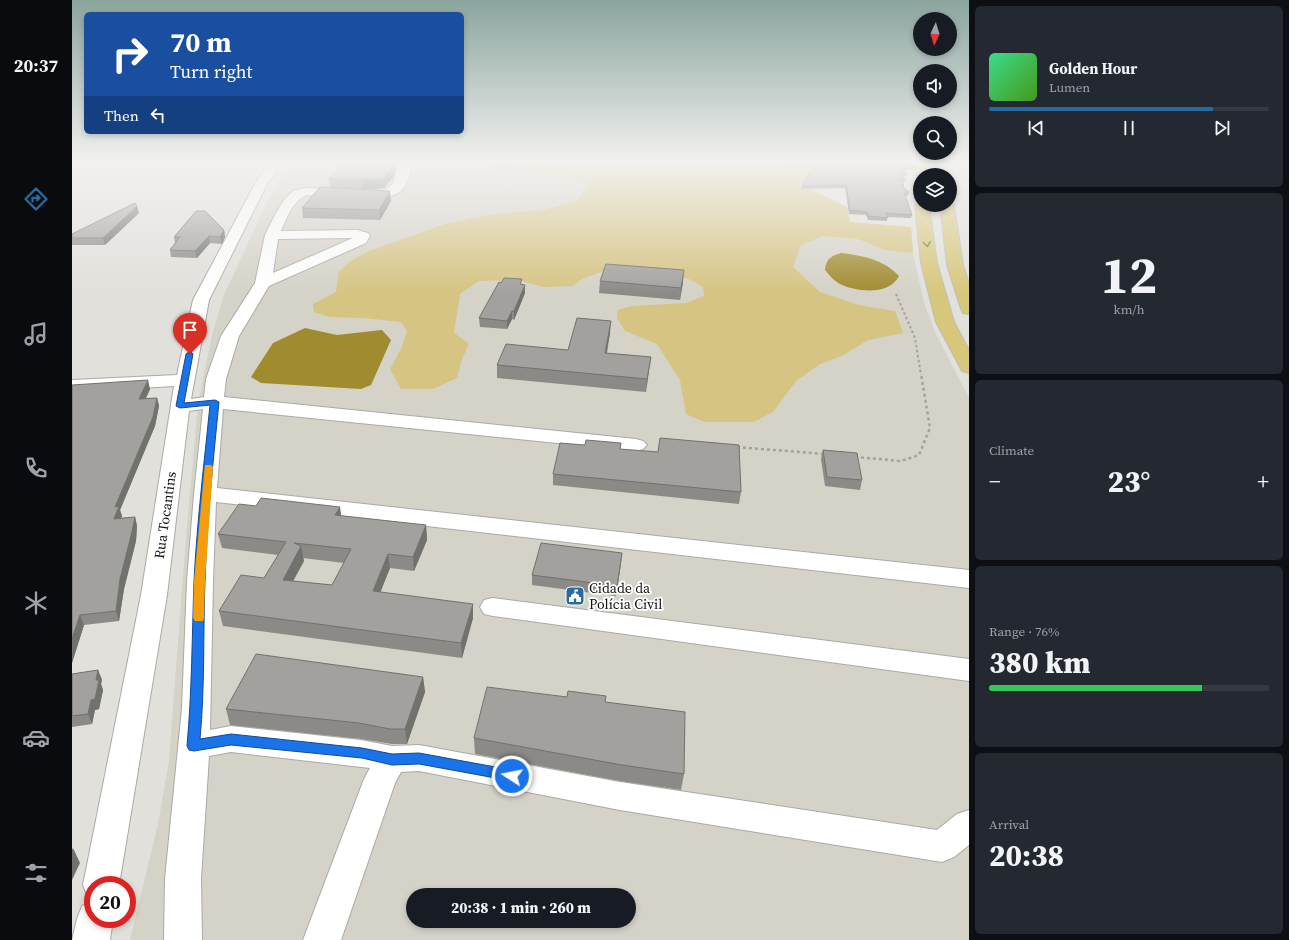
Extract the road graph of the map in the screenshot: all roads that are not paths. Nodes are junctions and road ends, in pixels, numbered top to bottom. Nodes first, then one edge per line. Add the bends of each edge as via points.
1 (249, 207) edge
2 (285, 207) edge
3 (923, 212) edge
4 (948, 212) edge
5 (272, 235) junction
6 (263, 283) junction
7 (969, 308) edge
8 (969, 367) edge
9 (184, 380) junction
10 (72, 386) edge
11 (215, 402) junction
12 (180, 406) junction
13 (636, 445) dead end
14 (205, 494) junction
15 (969, 579) edge
16 (493, 606) dead end
17 (969, 670) edge
18 (194, 746) junction
19 (392, 759) junction
20 (969, 825) edge
21 (103, 876) edge
22 (93, 928) edge
23 (91, 940) edge
24 (183, 940) edge
25 (322, 940) edge

1 - 9 street, Rua Tocantins via 201,300
2 - 5 street
3 -> 8 main road via 929,263 945,322
4 - 7 main road via 955,265
5 - 6 street
5 - 6 street via 363,236 361,240
6 - 11 street via 230,336 216,380
9 - 10 street
9 - 12 street, Rua Tocantins
11 - 12 street
11 - 13 street
11 - 14 street
12 - 21 street, Rua Tocantins via 154,595
14 - 15 street
14 - 18 street
16 - 17 street
18 - 19 street via 231,739 362,753
18 - 24 street via 183,879
19 - 20 street via 419,758 620,796 942,846
19 - 25 street via 380,779
22 - 23 street

